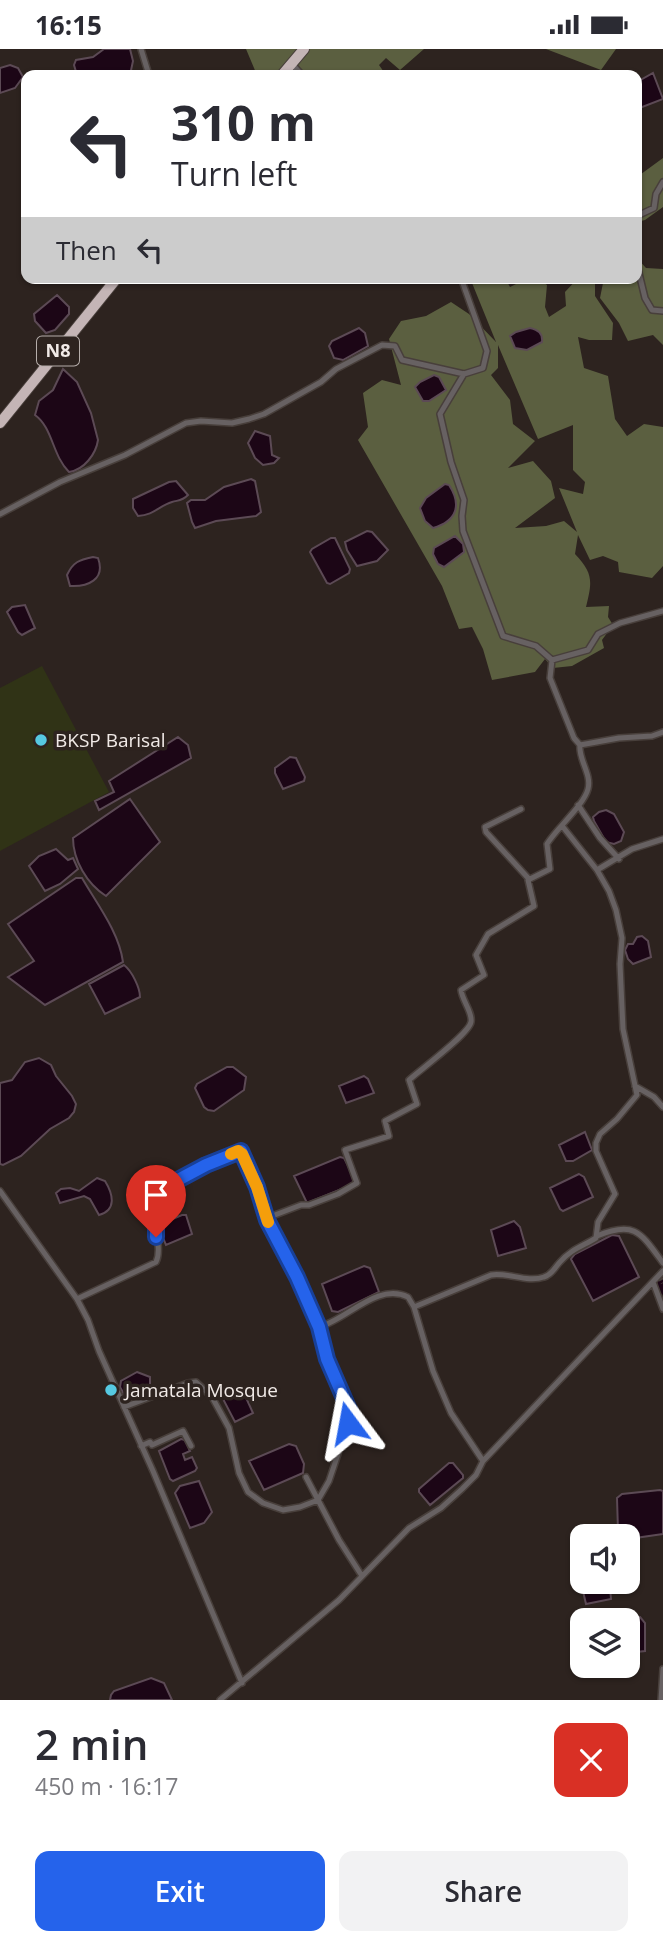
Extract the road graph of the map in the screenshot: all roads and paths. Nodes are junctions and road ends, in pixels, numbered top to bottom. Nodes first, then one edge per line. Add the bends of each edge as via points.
1 (141, 49) edge
2 (304, 49) edge
3 (292, 64) junction
4 (147, 70) edge
5 (287, 70) edge
6 (297, 70) edge
7 (663, 182) edge
8 (642, 214) edge
9 (112, 284) edge
10 (463, 284) edge
11 (642, 284) edge
12 (663, 311) edge
13 (464, 374) junction
14 (0, 423) edge
15 (0, 514) edge
16 (663, 611) edge
17 (552, 660) junction
18 (663, 732) edge
19 (580, 745) junction
20 (578, 805) junction
21 (521, 809) dead end
22 (563, 827) junction
23 (663, 839) edge
24 (619, 859) junction
25 (597, 870) junction
26 (529, 879) junction
27 (635, 1086) junction
28 (663, 1107) edge
29 (0, 1191) edge
30 (267, 1218) junction
31 (597, 1236) junction
32 (663, 1263) edge
33 (663, 1271) edge
34 (653, 1282) junction
35 (77, 1299) junction
36 (414, 1307) junction
37 (663, 1309) edge
38 (319, 1327) junction
39 (124, 1407) junction
40 (141, 1445) junction
41 (191, 1446) dead end
42 (483, 1461) junction
43 (306, 1477) dead end
44 (318, 1500) junction
45 (362, 1576) junction
46 (663, 1669) edge
47 (242, 1683) junction
48 (220, 1700) edge
49 (661, 1700) edge

1 - 4 street
2 - 3 highway
3 - 5 highway
3 - 6 street
7 - 8 street via 654,208
9 - 14 highway, N8
10 - 13 street via 487,351 483,368
11 - 12 street via 652,310
13 - 15 street via 402,360 395,347 382,345 264,414 232,423 186,423
13 - 17 street via 440,414 464,501 463,531 503,636 536,646
16 - 17 street via 620,623 598,634 588,650
17 - 19 street via 550,678
18 - 19 street
19 - 20 street via 588,790
20 - 22 street
20 - 24 street
21 - 26 street via 485,827
22 - 25 street
22 - 26 street via 548,844 550,869
23 - 24 street via 632,849
24 - 25 street
25 - 27 street via 612,900 622,937 621,1014
26 - 30 street via 534,906 485,937 476,955 484,975 461,990 470,1025 409,1080 417,1104 385,1121 389,1136 345,1150 357,1183
27 - 28 street
27 - 31 street via 637,1095 596,1143 615,1194 598,1221
29 - 35 street
30 - 35 street via 241,1151 234,1153 161,1189 156,1196 160,1254 156,1262
30 - 38 street
31 - 32 street via 632,1229
31 - 36 street via 569,1253 543,1278 504,1272
33 - 34 street
34 - 37 street
34 - 42 street
35 - 39 street
36 - 38 street via 408,1297 393,1293
36 - 42 street via 451,1413
38 - 44 street via 350,1412 329,1481
39 - 40 street
39 - 44 street via 196,1382 212,1397 229,1428 248,1492 283,1510
40 - 41 street via 183,1431
40 - 47 street
42 - 45 street via 462,1489 409,1528
43 - 44 street
44 - 45 street
45 - 47 street
46 - 49 street
47 - 48 street

